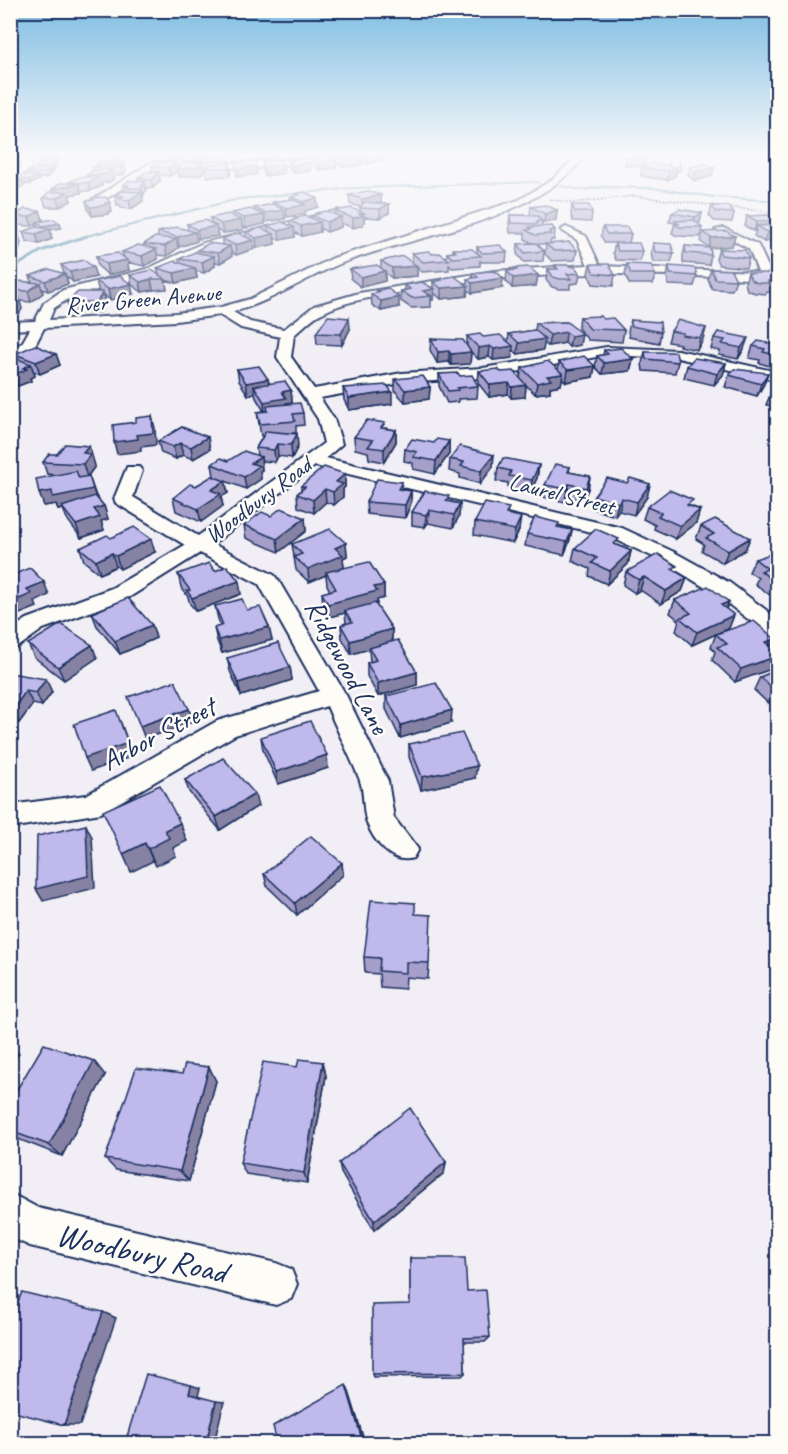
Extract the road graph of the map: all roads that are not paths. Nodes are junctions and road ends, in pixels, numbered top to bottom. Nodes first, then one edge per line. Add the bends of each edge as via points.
1 (289, 224) edge
2 (459, 224) edge
3 (566, 230) dead end
4 (720, 230) edge
5 (595, 267) junction
6 (772, 276) edge
7 (224, 314) junction
8 (10, 326) edge
9 (37, 328) junction
10 (10, 332) edge
11 (287, 334) junction
12 (10, 356) edge
13 (777, 377) edge
14 (309, 395) junction
15 (312, 460) junction
16 (133, 471) dead end
17 (199, 545) junction
18 (777, 631) edge
19 (10, 642) edge
20 (334, 695) junction
21 (10, 817) edge
22 (403, 849) dead end
23 (10, 1213) edge
24 (276, 1284) dead end

1 - 9 street via 207,245 151,272 68,293 49,306
2 - 7 street, River Green Avenue via 338,261 278,299
3 - 5 street via 582,238
4 - 6 street via 754,247
5 - 6 street
5 - 11 street via 455,277 356,298 318,309
7 - 9 street, River Green Avenue via 165,325
7 - 11 street via 246,326
8 - 9 street, River Green Avenue
9 - 10 street, River Green Avenue
9 - 12 street via 28,346
11 - 14 street, Woodbury Road via 284,357
13 - 14 street via 678,354 607,351 483,373 402,378
14 - 15 street, Woodbury Road via 326,419 333,444
15 - 17 street, Woodbury Road
15 - 18 street, Laurel Street via 615,532 722,588
16 - 17 street, Ridgewood Lane via 123,499
17 - 19 street, Woodbury Road via 120,593 35,624
17 - 20 street, Ridgewood Lane via 267,580
20 - 21 street, Arbor Street via 226,728 91,805
20 - 22 street, Ridgewood Lane via 374,780 381,822
23 - 24 street, Woodbury Road via 30,1226

